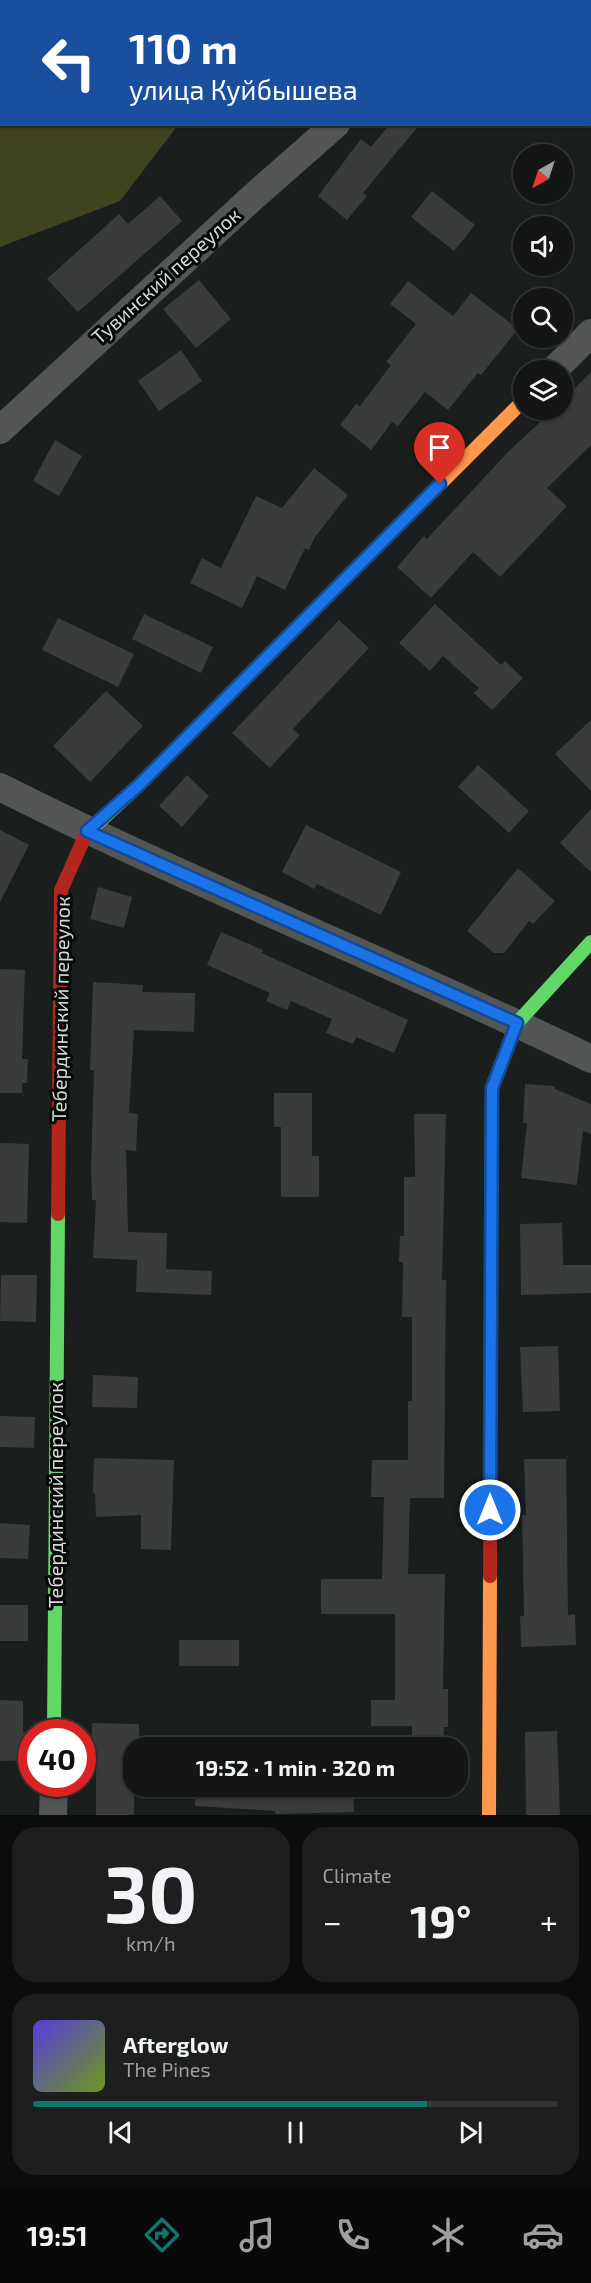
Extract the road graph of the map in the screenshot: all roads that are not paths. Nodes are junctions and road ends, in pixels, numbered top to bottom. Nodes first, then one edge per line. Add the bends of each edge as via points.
1 (334, 126) edge
2 (591, 333) edge
3 (564, 360) edge
4 (513, 411) edge
5 (0, 430) edge
6 (0, 787) edge
7 (87, 831) junction
8 (591, 942) edge
9 (517, 1023) junction
10 (591, 1059) edge
11 (54, 1719) edge
12 (54, 1797) edge
13 (53, 1815) edge
14 (489, 1815) edge

1 - 5 street, Тувинский переулок
2 - 3 street
4 - 7 street, Тебердинский переулок via 140,784
6 - 7 street
7 - 9 street
7 - 11 street, Тебердинский переулок via 61,890
8 - 9 street
9 - 10 street
9 - 14 street via 492,1088
12 - 13 street

